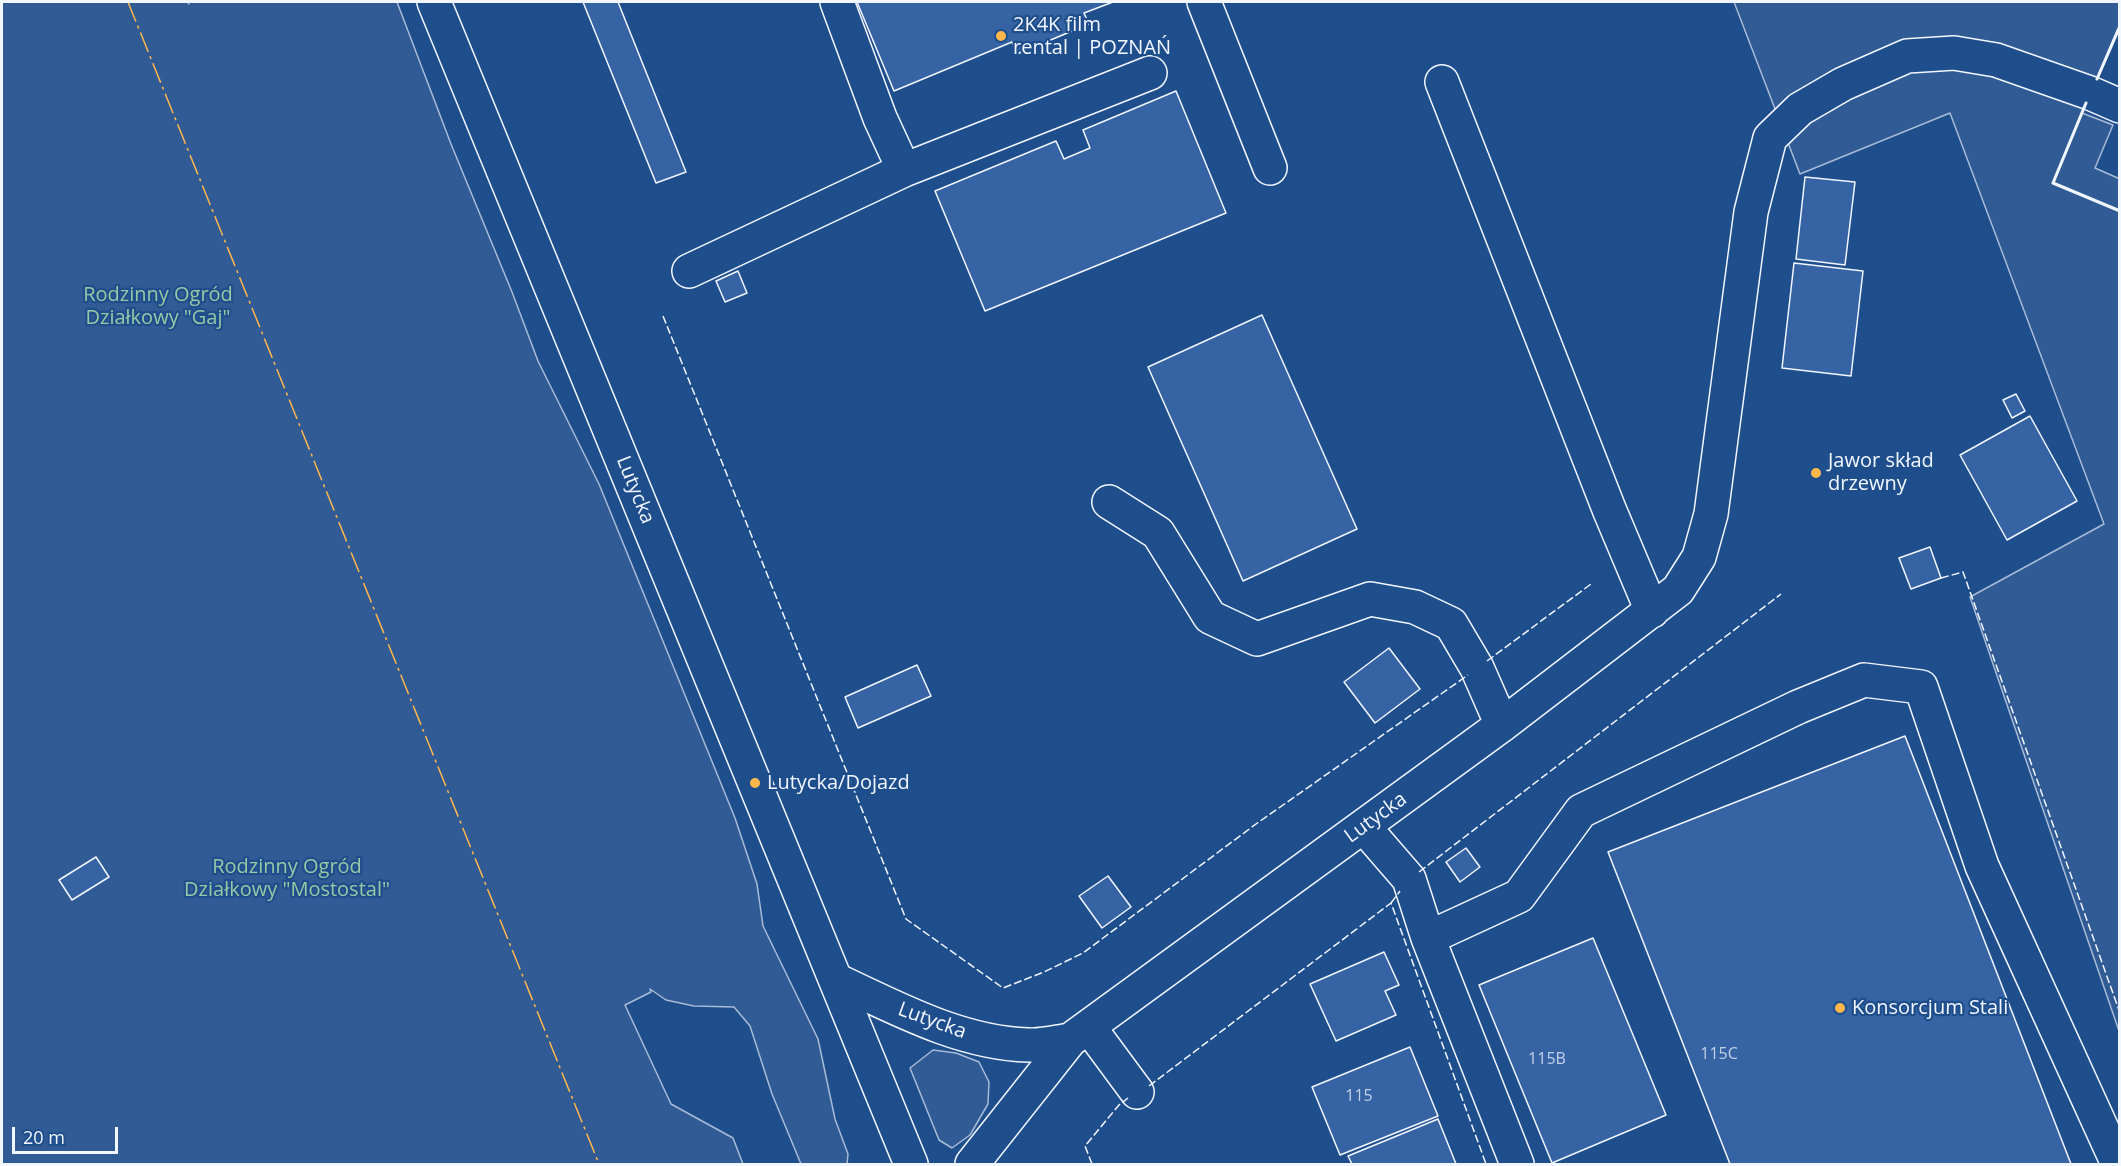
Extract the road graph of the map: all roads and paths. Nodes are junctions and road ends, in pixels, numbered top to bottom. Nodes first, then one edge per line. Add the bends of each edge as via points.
1 (434, 2) edge
2 (837, 2) edge
3 (1204, 2) edge
4 (1150, 73) dead end
5 (1442, 82) dead end
6 (2120, 106) edge
7 (1270, 168) dead end
8 (904, 170) junction
9 (689, 272) dead end
10 (1109, 502) dead end
11 (1652, 610) junction
12 (1502, 725) junction
13 (1364, 827) junction
14 (1428, 938) junction
15 (836, 980) junction
16 (1080, 1033) junction
17 (1137, 1092) dead end
18 (911, 1164) edge
19 (972, 1164) edge
20 (1517, 1164) edge
21 (2118, 1164) edge

1 - 15 main road, Lutycka
2 - 8 main road via 880,118
3 - 7 main road
4 - 8 main road
5 - 11 main road via 1608,509
6 - 11 main road, Lutycka via 1996,60 1954,53 1907,56 1800,108 1770,138 1751,212 1711,514 1699,556 1678,590
8 - 9 main road
10 - 12 main road via 1158,533 1209,617 1257,639 1371,599 1415,607 1451,624 1477,668
11 - 12 main road, Lutycka
12 - 13 main road, Lutycka
13 - 14 main road via 1410,879
13 - 16 main road, Lutycka
14 - 20 main road
14 - 21 main road via 1519,896 1581,811 1798,707 1864,680 1921,687 1982,866
15 - 16 main road, Lutycka via 918,1019 986,1040 1030,1045
15 - 18 main road, Lutycka
16 - 17 main road
16 - 19 main road, Lutycka

